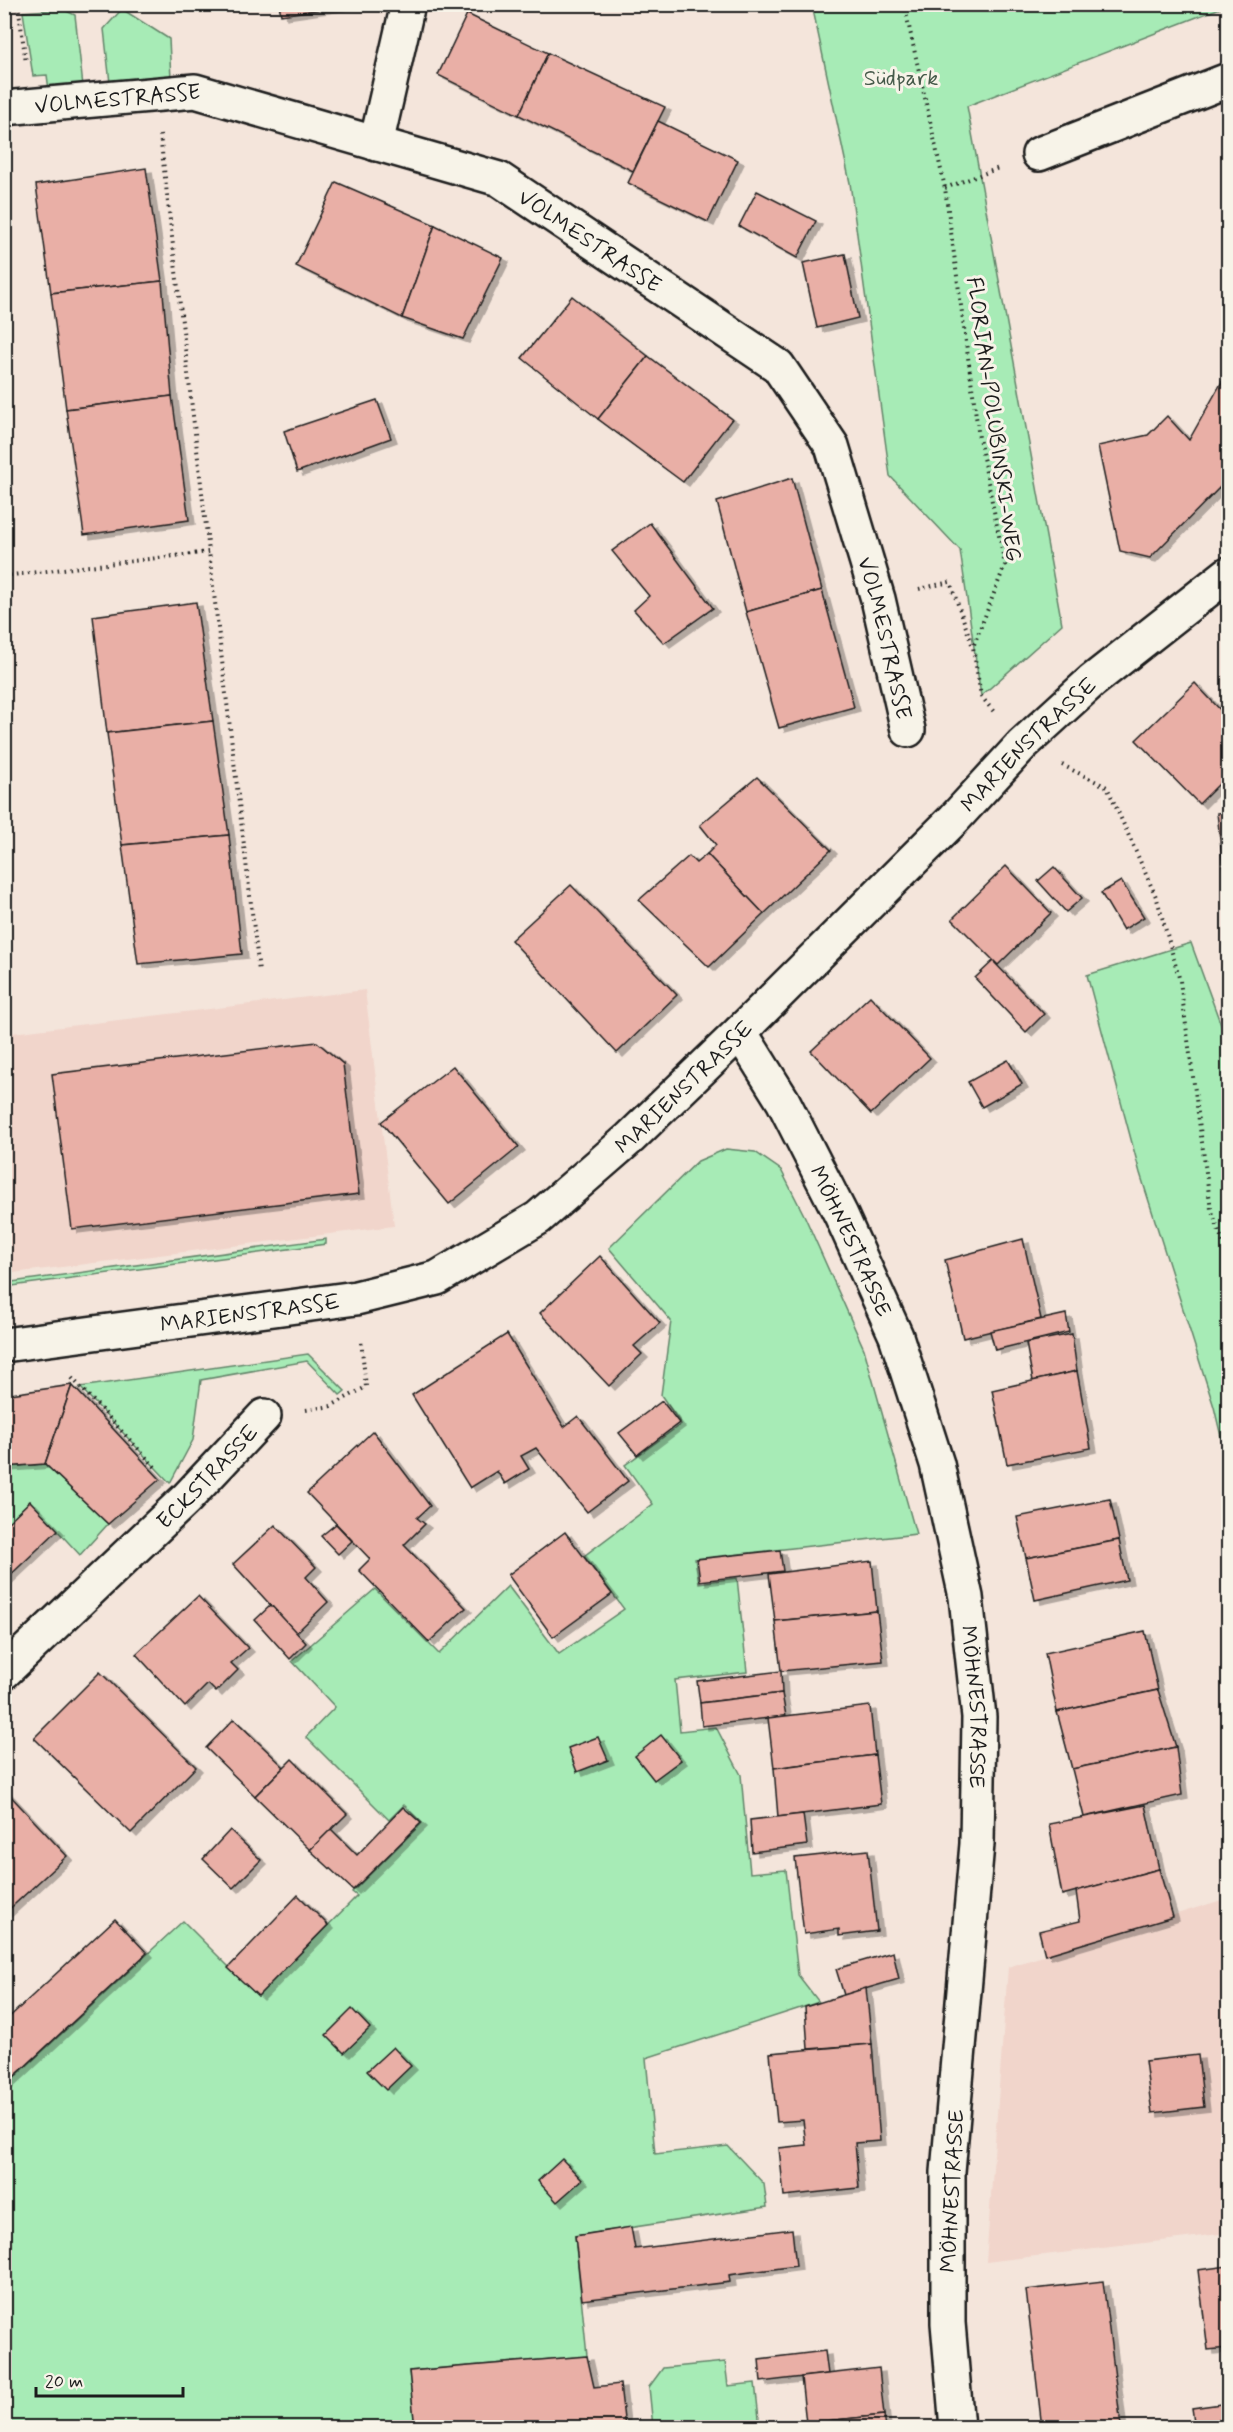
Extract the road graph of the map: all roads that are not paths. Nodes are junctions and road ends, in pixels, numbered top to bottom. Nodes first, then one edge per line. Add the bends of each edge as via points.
1 (404, 8) edge
2 (1228, 80) edge
3 (18, 107) edge
4 (376, 144) junction
5 (1039, 154) road end
6 (1228, 574) edge
7 (909, 730) dead end
8 (740, 1032) junction
9 (20, 1343) edge
10 (264, 1416) road end
11 (4, 1672) edge
12 (957, 2427) edge

1 - 4 street
2 - 5 street
3 - 4 street, VOLMESTRASSE via 195,92
4 - 7 street, VOLMESTRASSE via 499,180 778,366 832,446 878,599
6 - 8 street, MARIENSTRASSE via 1092,681 1022,745 946,827
8 - 9 street, MARIENSTRASSE via 630,1138 538,1218 437,1278 356,1298
8 - 12 street, MÖHNESTRASSE via 783,1101 896,1336 936,1464 966,1597 978,1717 977,1844 948,2172 948,2324
10 - 11 street, ECKSTRASSE via 186,1499

